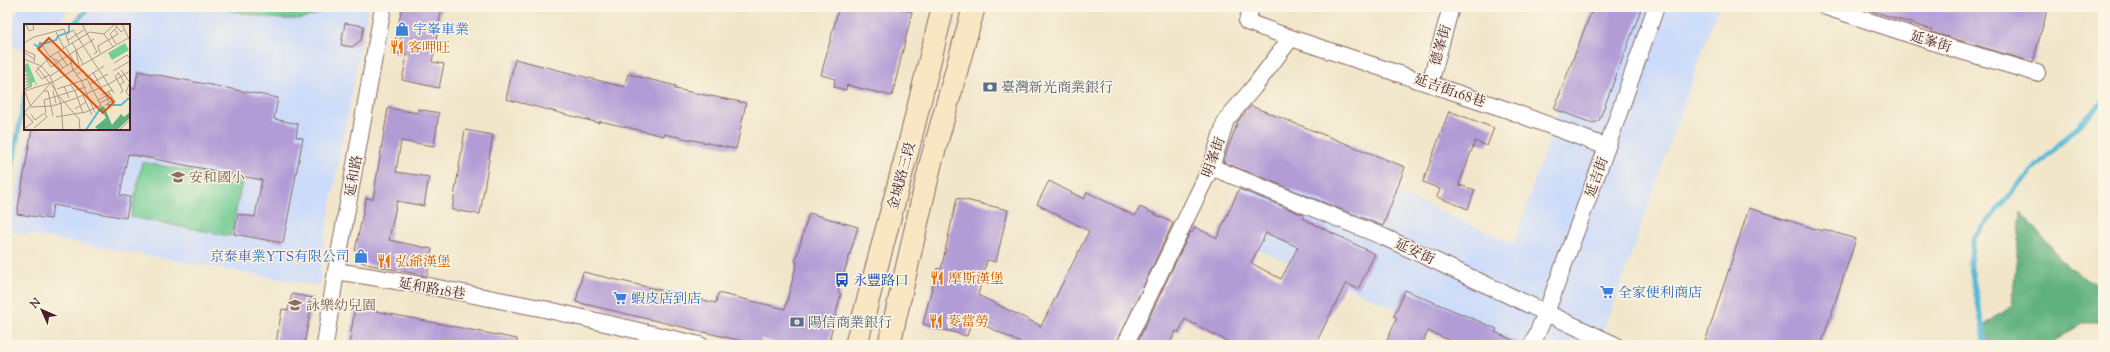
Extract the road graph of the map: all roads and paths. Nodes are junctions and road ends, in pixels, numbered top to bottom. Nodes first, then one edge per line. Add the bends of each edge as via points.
1 (383, 7) edge
2 (943, 7) edge
3 (974, 7) edge
4 (1251, 7) edge
5 (1451, 7) edge
6 (1656, 7) edge
7 (1826, 7) edge
8 (1292, 38) junction
9 (2037, 73) dead end
10 (1430, 83) junction
11 (1607, 147) junction
12 (1211, 167) junction
13 (336, 271) junction
14 (1546, 313) junction
15 (325, 345) edge
16 (696, 345) edge
17 (856, 345) edge
18 (889, 345) edge
19 (1125, 345) edge
20 (1532, 345) edge
21 (1615, 345) edge

1 - 13 street, 延和路
2 - 17 main road, 金城路三段
3 - 18 main road, 金城路三段 via 931,162
4 - 8 street via 1247,22
5 - 10 street, 德峯街
6 - 11 street, 延吉街
7 - 9 street, 延峯街
8 - 10 street, 延吉街168巷
8 - 12 street, 明峯街 via 1226,120
10 - 11 street, 延吉街168巷
11 - 14 street, 延吉街
12 - 14 street, 延安街 via 1384,237
12 - 19 street, 明峯街
13 - 15 street, 延和路
13 - 16 street, 延和路18巷 via 528,306
14 - 20 street, 延吉街
14 - 21 street, 延安街

